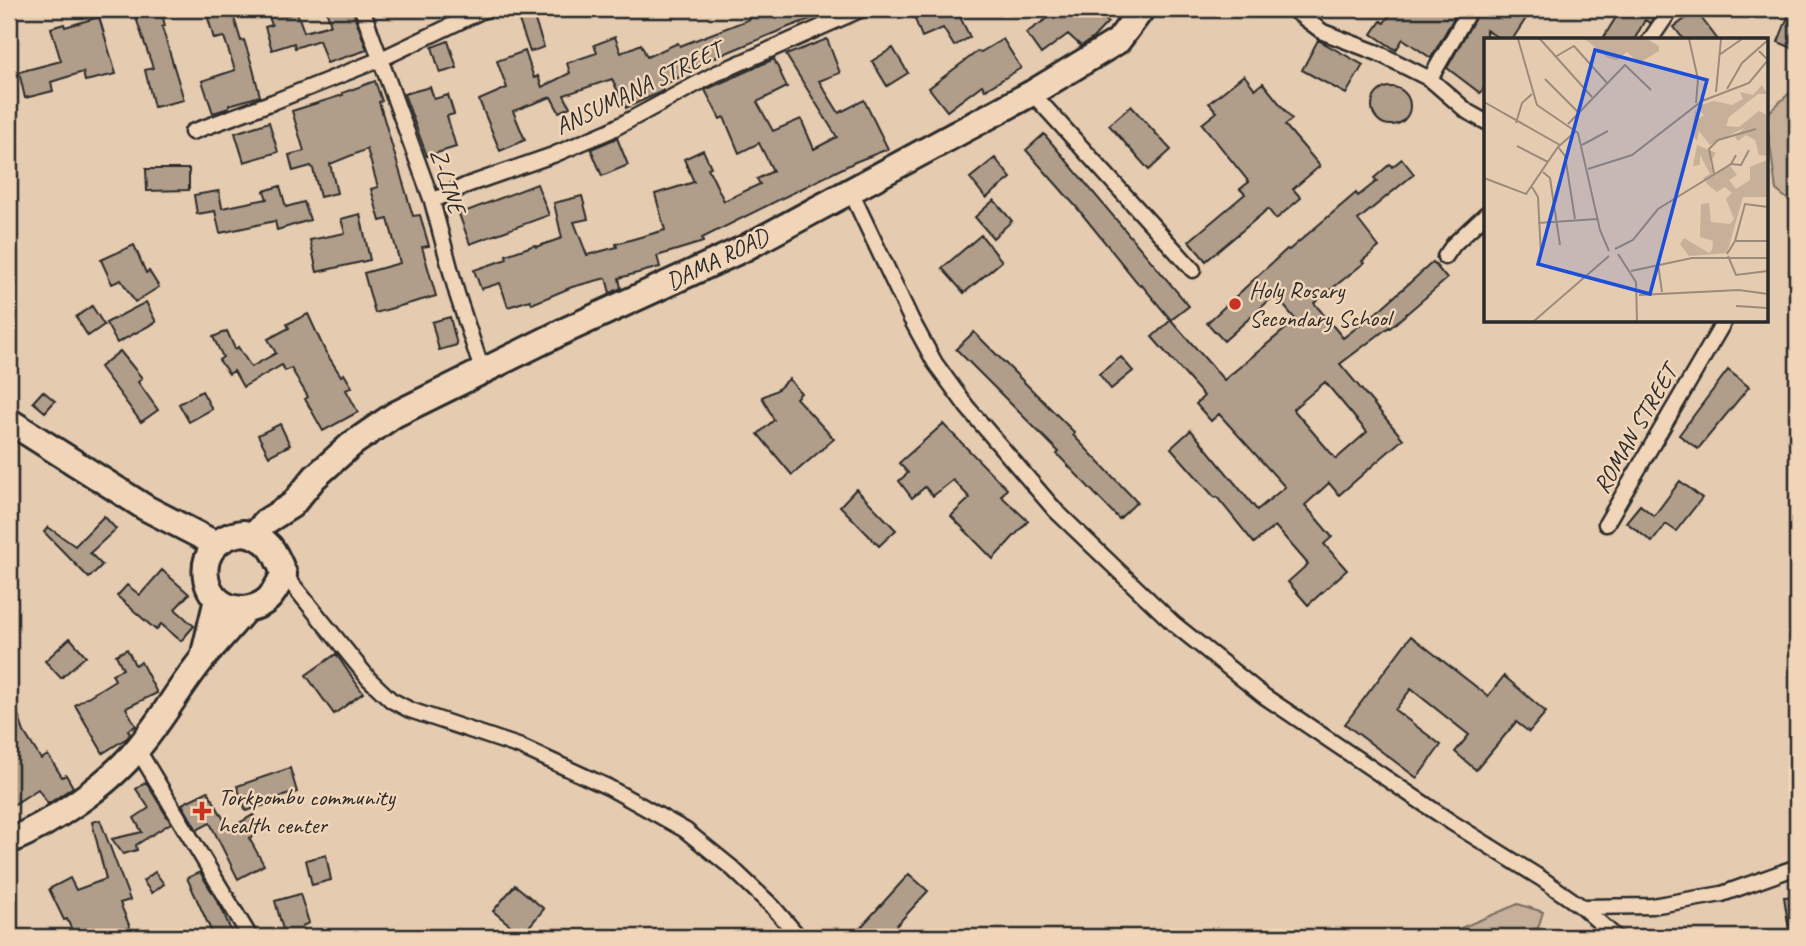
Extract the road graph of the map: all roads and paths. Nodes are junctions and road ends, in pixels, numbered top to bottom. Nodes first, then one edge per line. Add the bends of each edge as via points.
1 (362, 9) edge
2 (486, 9) edge
3 (862, 9) edge
4 (1292, 9) edge
5 (1470, 9) edge
6 (1671, 9) edge
7 (1131, 13) edge
8 (1651, 38) edge
9 (381, 59) junction
10 (1430, 79) junction
11 (1032, 93) junction
12 (1484, 121) edge
13 (192, 132) dead end
14 (850, 190) junction
15 (432, 201) junction
16 (1484, 216) edge
17 (1445, 257) dead end
18 (1192, 270) dead end
19 (1725, 322) edge
20 (482, 370) junction
21 (9, 421) edge
22 (292, 505) junction
23 (1606, 524) dead end
24 (255, 535) junction
25 (211, 552) junction
26 (280, 564) junction
27 (217, 599) junction
28 (246, 609) junction
29 (203, 658) junction
30 (138, 750) junction
31 (9, 841) edge
32 (1797, 867) edge
33 (1583, 907) junction
34 (250, 937) edge
35 (799, 937) edge
36 (1616, 937) edge

1 - 9 street, Z-LINE
2 - 9 street
3 - 15 street, ANSUMANA STREET via 715,74 609,131
4 - 10 street via 1323,32
5 - 10 street
6 - 8 street
7 - 11 highway, DAMA ROAD via 1118,41
9 - 13 street
9 - 15 street, Z-LINE
10 - 12 street
11 - 14 highway, DAMA ROAD
11 - 18 street
14 - 20 highway, DAMA ROAD via 743,249
14 - 33 street via 934,363 1055,510 1174,624 1264,696
15 - 20 street, Z-LINE
16 - 17 street
19 - 23 street, ROMAN STREET
20 - 22 highway, DAMA ROAD via 394,415 352,444
21 - 25 highway
22 - 24 highway via 265,522
22 - 26 highway
24 - 25 highway via 234,534
24 - 26 highway via 264,540
25 - 27 highway via 206,582
26 - 28 highway via 272,594
26 - 35 street via 369,679 391,700 521,747 608,787 685,830 732,868
27 - 28 highway
27 - 29 highway
28 - 29 highway
29 - 30 highway
30 - 31 highway via 62,813
30 - 34 street
32 - 33 street via 1722,894 1652,906
33 - 36 street

